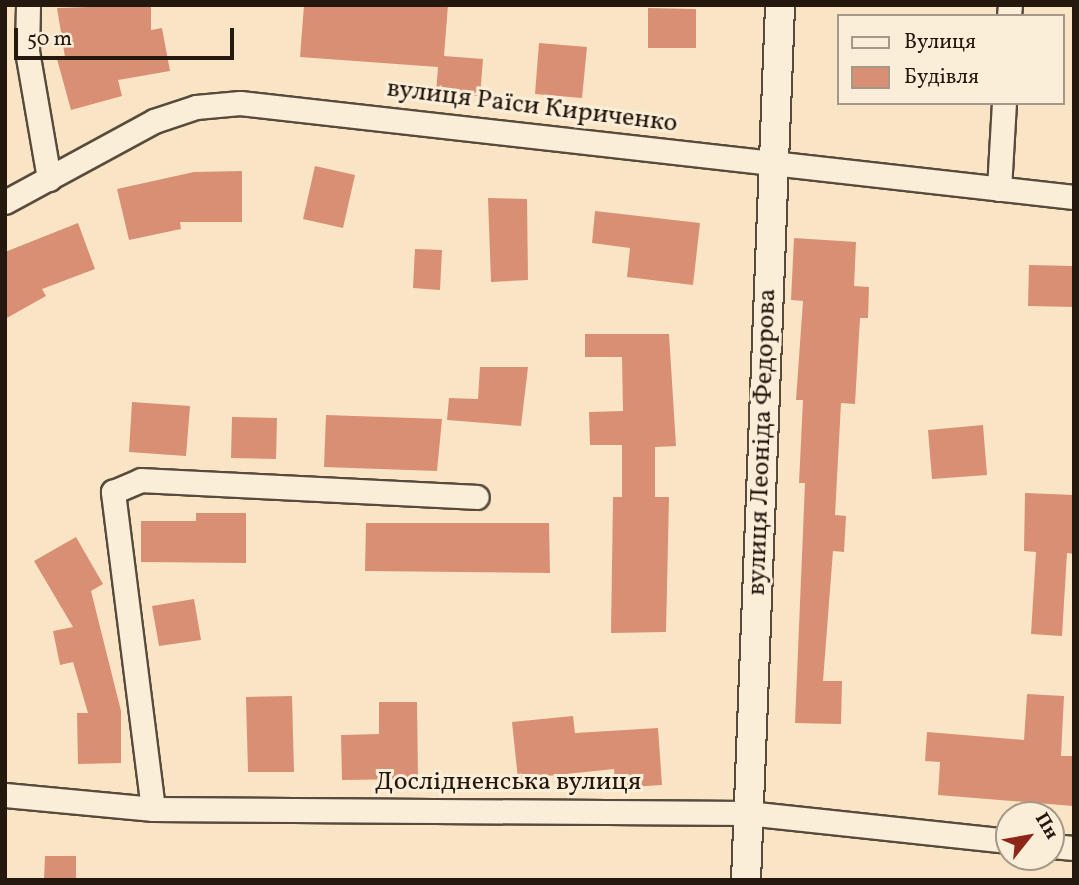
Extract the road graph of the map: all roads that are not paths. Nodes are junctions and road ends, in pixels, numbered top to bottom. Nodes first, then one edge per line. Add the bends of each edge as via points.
1 (28, 5) edge
2 (780, 5) edge
3 (1004, 105) edge
4 (775, 163) junction
5 (49, 179) junction
6 (999, 189) junction
7 (1074, 197) edge
8 (5, 202) edge
9 (477, 497) dead end
10 (5, 795) edge
11 (153, 809) junction
12 (747, 813) junction
13 (995, 840) edge
14 (746, 880) edge

1 - 5 street via 27,51
2 - 4 street, вулиця Леоніда Федорова
3 - 6 street
4 - 5 street, вулиця Раїси Кириченко via 240,103 196,107 154,121
4 - 6 street, вулиця Раїси Кириченко
4 - 12 street, вулиця Леоніда Федорова
5 - 8 street, вулиця Раїси Кириченко
6 - 7 street, вулиця Раїси Кириченко
9 - 11 street via 141,480 113,492
10 - 11 street, Дослідненська вулиця
11 - 12 street, Дослідненська вулиця
12 - 13 street, Дослідненська вулиця
12 - 14 street, вулиця Леоніда Федорова

